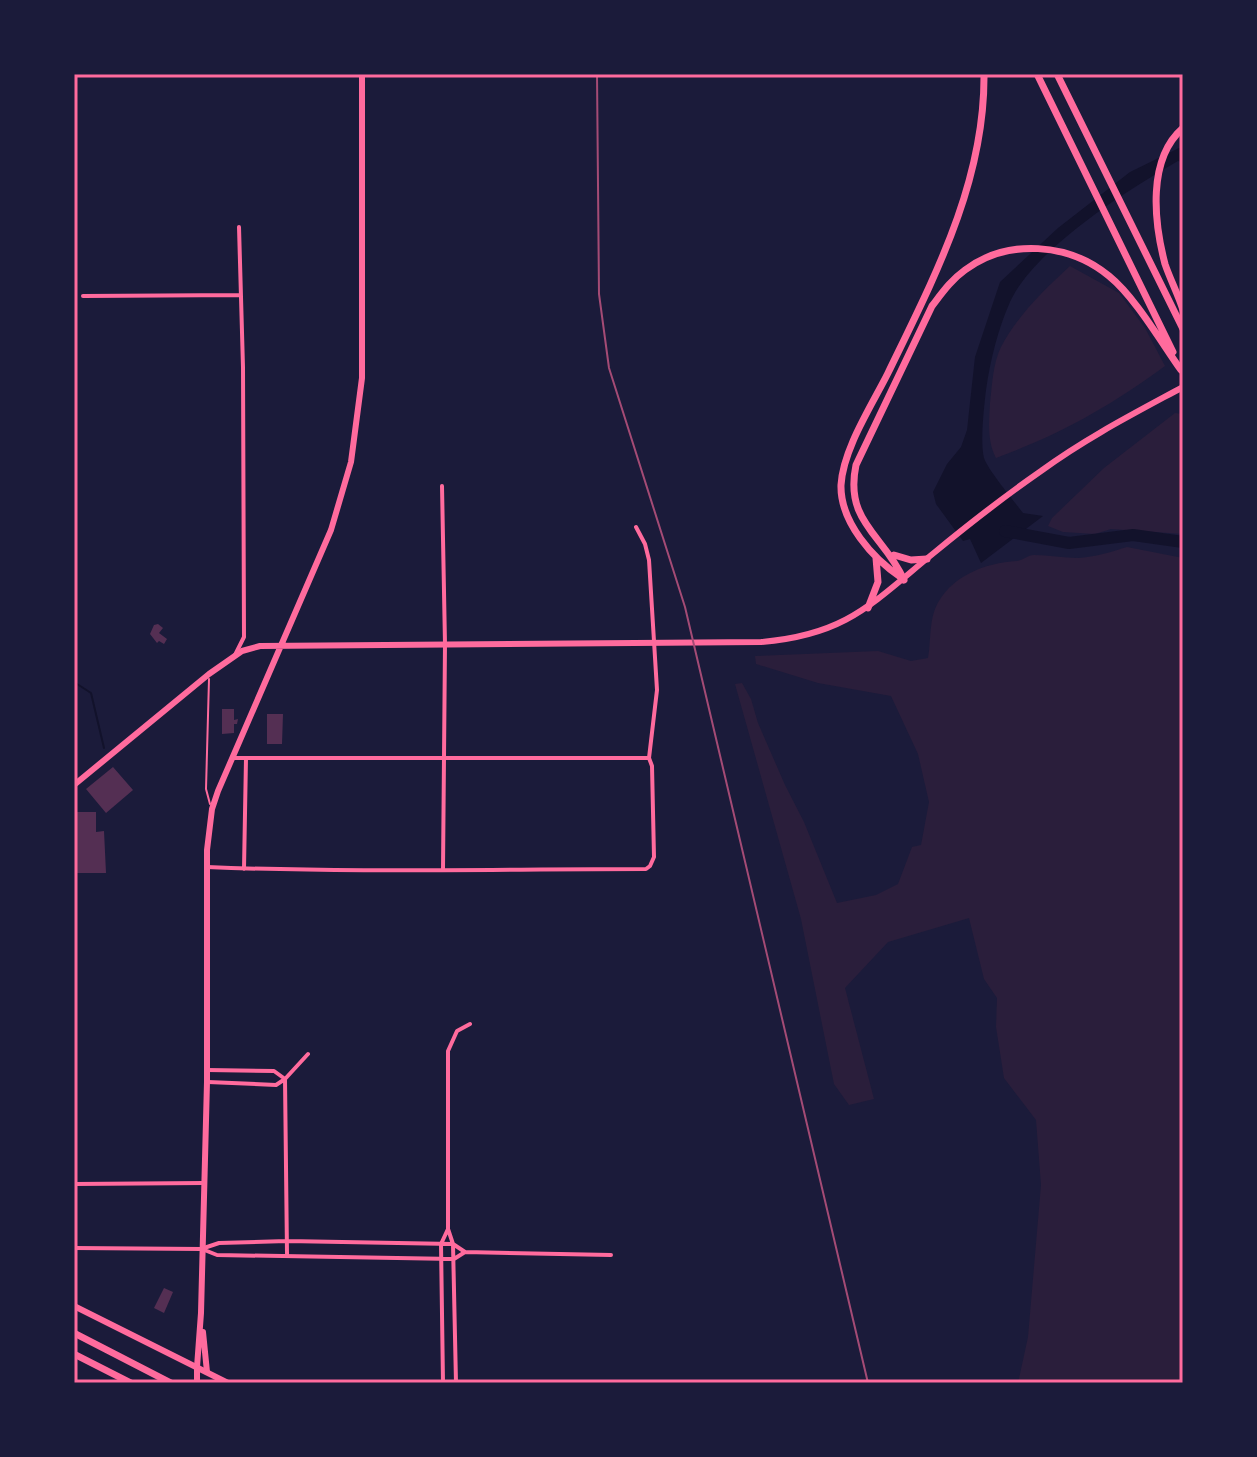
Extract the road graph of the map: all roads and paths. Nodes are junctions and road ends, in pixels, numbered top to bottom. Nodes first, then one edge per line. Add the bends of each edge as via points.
1 (362, 74) edge
2 (984, 74) edge
3 (1037, 74) edge
4 (1057, 74) edge
5 (1183, 128) edge
6 (239, 227) dead end
7 (241, 295) junction
8 (83, 296) dead end
9 (1183, 310) edge
10 (1183, 329) edge
11 (1182, 372) edge
12 (1183, 387) edge
13 (442, 486) dead end
14 (636, 527) dead end
15 (890, 553) junction
16 (876, 556) junction
17 (927, 559) junction
18 (904, 580) junction
19 (868, 608) junction
20 (653, 643) junction
21 (445, 644) junction
22 (281, 645) junction
23 (233, 657) junction
24 (209, 674) junction
25 (232, 758) junction
26 (246, 758) junction
27 (444, 758) junction
28 (649, 758) junction
29 (74, 785) edge
30 (212, 809) junction
31 (207, 867) junction
32 (244, 869) junction
33 (443, 870) junction
34 (470, 1024) dead end
35 (308, 1054) dead end
36 (207, 1070) junction
37 (285, 1079) junction
38 (207, 1082) junction
39 (204, 1183) junction
40 (74, 1184) edge
41 (448, 1229) junction
42 (287, 1241) junction
43 (441, 1244) junction
44 (453, 1244) junction
45 (74, 1248) edge
46 (202, 1249) junction
47 (465, 1252) junction
48 (287, 1254) junction
49 (611, 1255) dead end
50 (441, 1259) junction
51 (454, 1259) junction
52 (74, 1306) edge
53 (201, 1313) junction
54 (74, 1333) edge
55 (74, 1354) edge
56 (197, 1367) junction
57 (207, 1372) junction
58 (131, 1383) edge
59 (171, 1383) edge
60 (197, 1383) edge
61 (210, 1383) edge
62 (228, 1383) edge
63 (443, 1383) edge
64 (456, 1383) edge

1 - 22 main road via 362,378 355,438 331,530
2 - 16 highway via 969,184 936,275 844,463 842,502
3 - 11 highway
4 - 10 highway
5 - 9 highway via 1164,156 1157,184 1166,264
6 - 7 street
7 - 8 street
7 - 23 street via 244,637
11 - 15 highway via 1112,277 1089,261 1039,248 1016,249 989,255 966,269 932,306 856,465 855,501 870,533
12 - 17 main road via 1042,470
13 - 21 street
14 - 20 street via 652,580
15 - 17 highway
15 - 18 highway
16 - 18 highway
16 - 19 highway via 878,582
17 - 18 main road
18 - 19 main road
19 - 20 main road via 810,636
20 - 21 main road
20 - 28 street via 657,690
21 - 22 main road
21 - 27 street
22 - 23 main road via 251,648
22 - 25 main road
23 - 24 main road
24 - 29 main road
24 - 30 lane via 206,789
25 - 26 street
25 - 30 main road
26 - 27 street
26 - 32 street
27 - 28 street
27 - 33 street
28 - 33 street via 654,857 646,869
30 - 31 main road
31 - 32 street
31 - 36 main road
32 - 33 street
34 - 41 street via 457,1031 448,1051
35 - 37 street
36 - 37 street via 274,1071
36 - 38 main road
37 - 38 street via 276,1085
37 - 42 street
38 - 39 main road
39 - 40 street
39 - 46 main road
41 - 43 street
41 - 44 street
42 - 43 street
42 - 46 street via 219,1243
42 - 48 street
43 - 44 street
43 - 50 street
44 - 47 street
44 - 51 street
45 - 46 street
46 - 48 street via 217,1255
46 - 53 main road
47 - 49 street
47 - 51 street
48 - 50 street
50 - 51 street
50 - 63 street
51 - 64 street
52 - 56 main road
53 - 56 main road
53 - 57 main road
54 - 59 highway
55 - 58 highway
56 - 57 main road
56 - 60 main road
57 - 61 main road
57 - 62 main road

